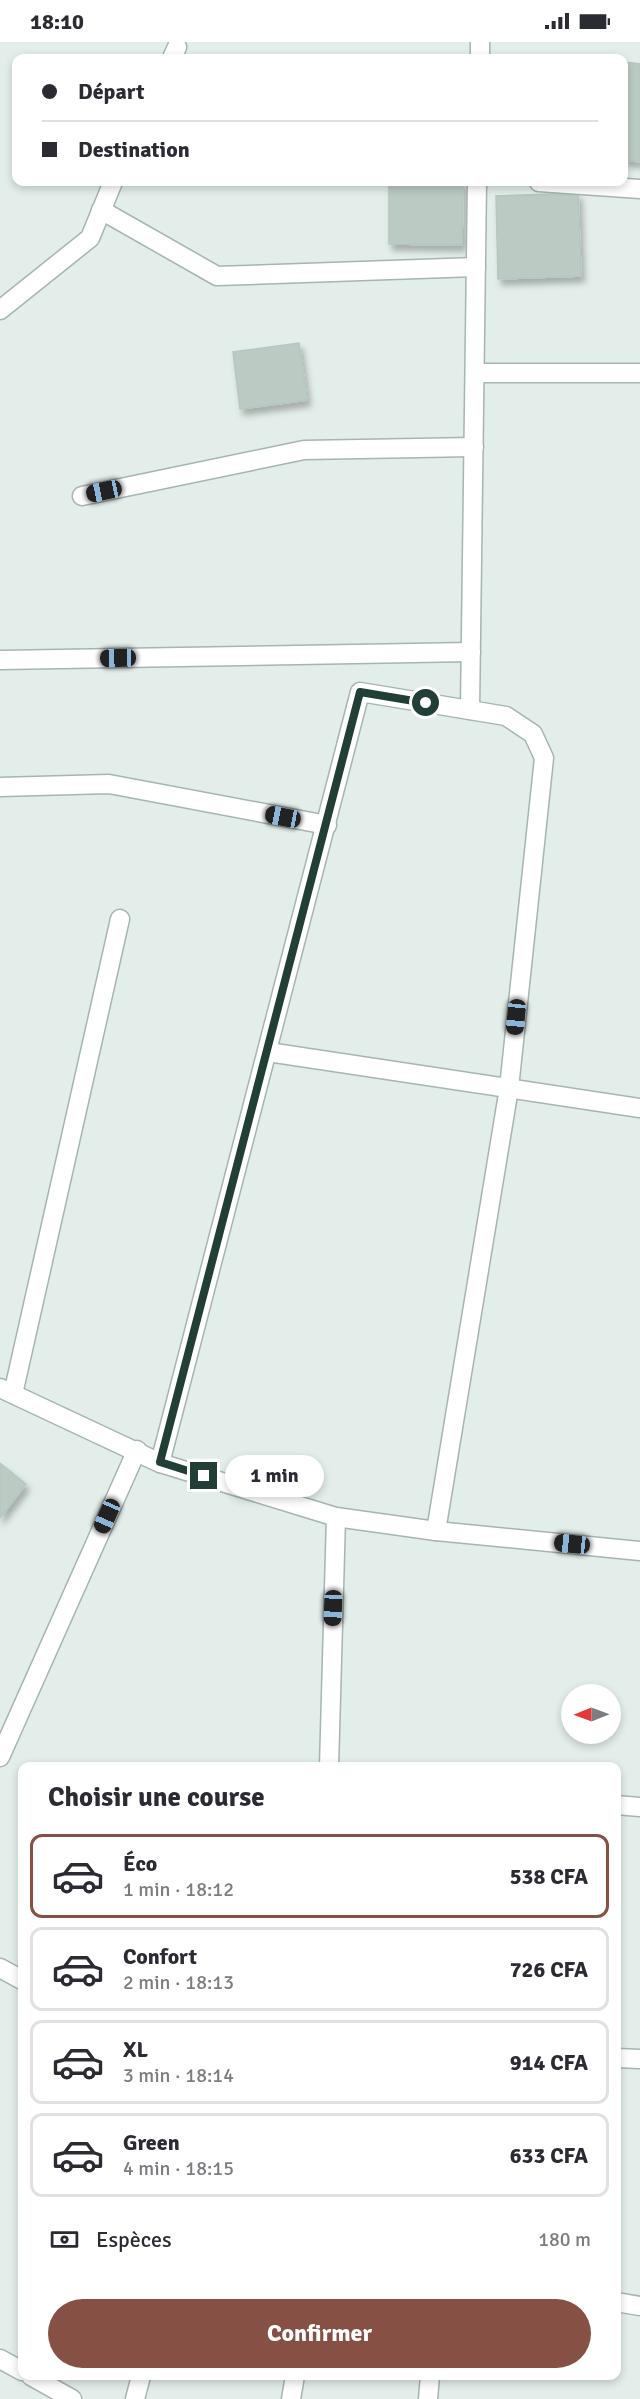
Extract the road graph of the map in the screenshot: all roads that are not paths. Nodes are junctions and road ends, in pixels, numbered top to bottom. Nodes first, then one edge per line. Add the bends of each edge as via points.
1 (111, 186) edge
2 (477, 186) edge
3 (597, 186) edge
4 (640, 189) edge
5 (101, 210) junction
6 (476, 267) junction
7 (0, 310) edge
8 (475, 373) junction
9 (640, 373) edge
10 (474, 447) junction
11 (82, 496) dead end
12 (471, 652) junction
13 (0, 660) edge
14 (470, 710) junction
15 (0, 787) edge
16 (327, 825) junction
17 (120, 920) dead end
18 (267, 1052) junction
19 (509, 1088) junction
20 (640, 1108) edge
21 (6, 1391) edge
22 (136, 1450) junction
23 (160, 1462) junction
24 (336, 1517) junction
25 (436, 1531) junction
26 (640, 1551) edge
27 (0, 1757) edge
28 (329, 1762) edge
29 (621, 1805) edge
30 (640, 1807) edge
31 (0, 1968) edge
32 (18, 1978) edge
33 (621, 2058) edge
34 (640, 2060) edge
35 (621, 2303) edge
36 (640, 2306) edge
37 (0, 2359) edge
38 (18, 2369) edge
39 (38, 2380) edge
40 (140, 2380) edge
41 (294, 2380) edge
42 (430, 2380) edge
43 (72, 2399) edge
44 (135, 2399) edge
45 (291, 2399) edge
46 (428, 2399) edge

1 - 5 street
2 - 6 street
3 - 4 street
5 - 6 street via 217,276
5 - 7 street via 90,238
6 - 8 street
8 - 9 street
8 - 10 street
10 - 11 street via 304,450
10 - 12 street
12 - 13 street
12 - 14 street
14 - 16 street via 360,692
14 - 19 street via 506,716 533,734 544,758
15 - 16 street via 109,784
16 - 18 street
17 - 21 street
18 - 19 street
18 - 23 street
19 - 20 street
19 - 25 street
21 - 22 street
22 - 23 street
22 - 27 street
23 - 24 street
24 - 25 street
24 - 28 street
25 - 26 street
29 - 30 street
31 - 32 street
33 - 34 street
35 - 36 street
37 - 38 street
39 - 43 street
40 - 44 street
41 - 45 street
42 - 46 street

